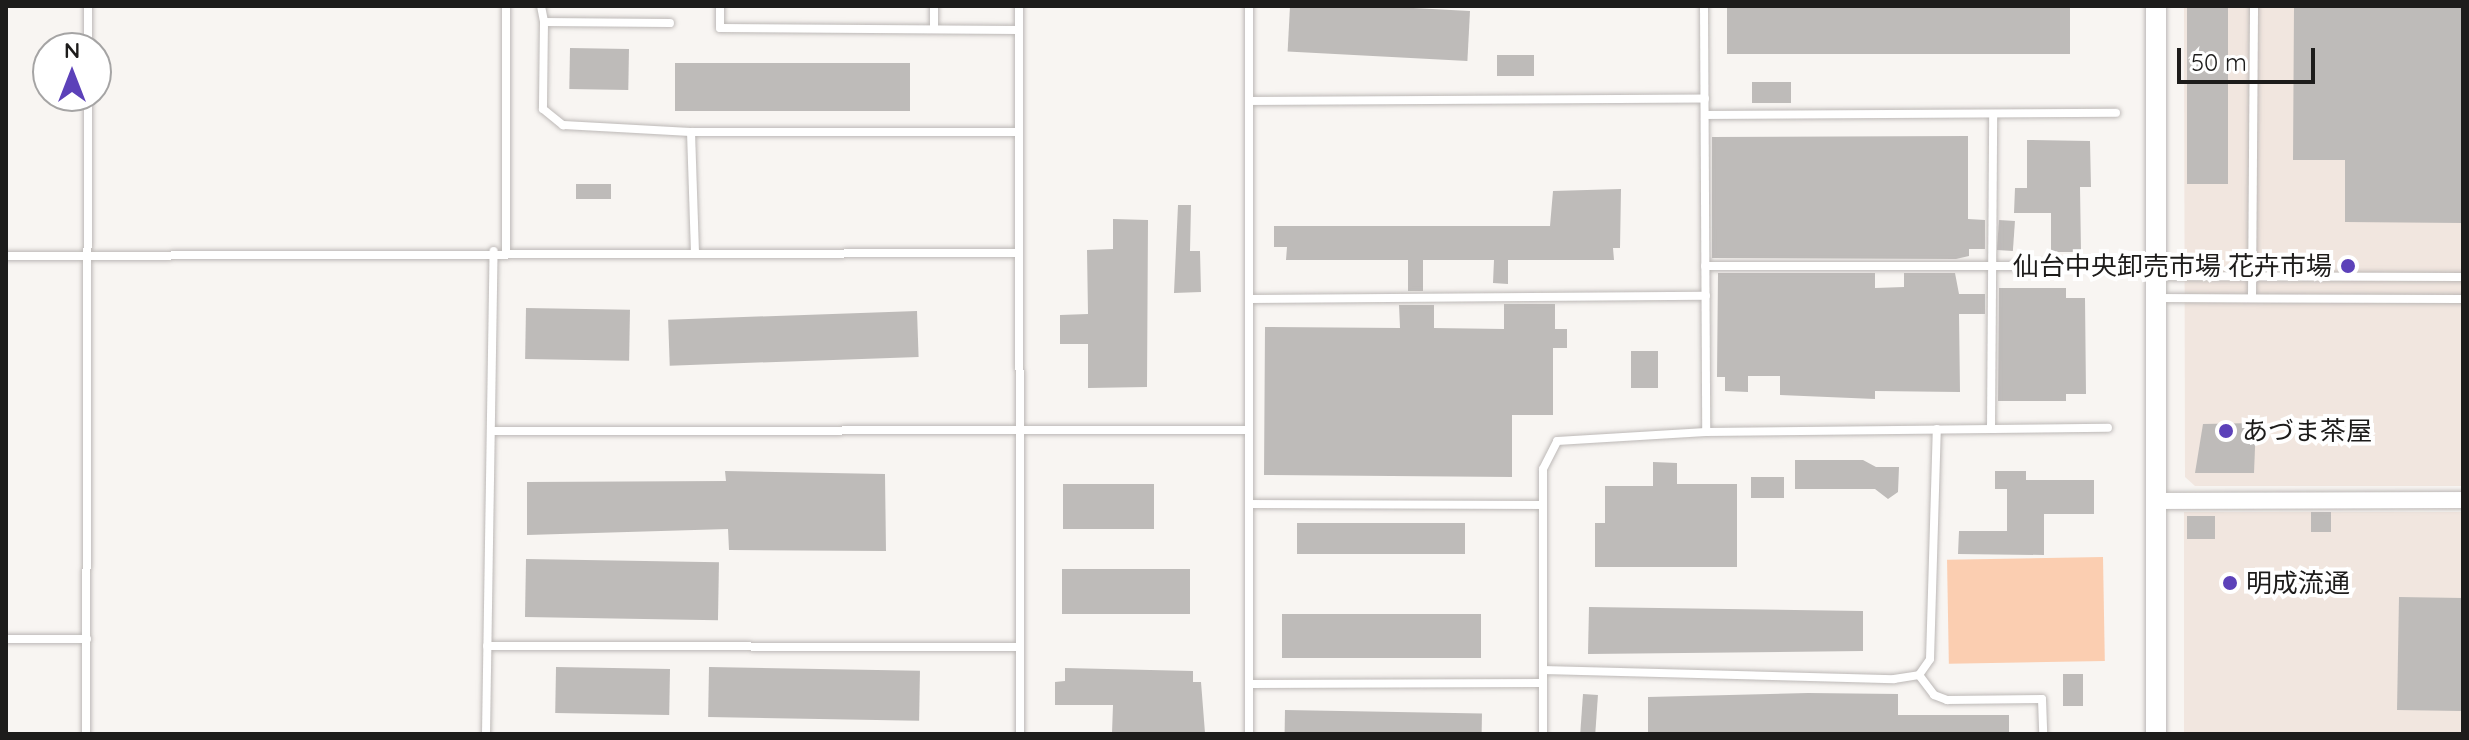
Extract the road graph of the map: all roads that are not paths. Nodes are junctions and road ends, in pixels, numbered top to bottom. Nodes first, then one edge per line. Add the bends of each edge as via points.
1 (88, 6) edge
2 (506, 6) edge
3 (541, 6) edge
4 (720, 6) edge
5 (934, 6) edge
6 (1019, 6) edge
7 (1249, 6) edge
8 (1704, 6) edge
9 (2156, 6) edge
10 (2254, 6) edge
11 (544, 22) junction
12 (670, 23) dead end
13 (934, 29) junction
14 (1019, 30) junction
15 (88, 32) edge
16 (1705, 99) junction
17 (1249, 101) junction
18 (88, 112) edge
19 (2116, 113) dead end
20 (1993, 114) junction
21 (1705, 115) junction
22 (691, 132) junction
23 (1019, 132) junction
24 (494, 251) junction
25 (506, 251) junction
26 (695, 251) junction
27 (1019, 253) junction
28 (89, 255) junction
29 (6, 256) edge
30 (1992, 265) junction
31 (1705, 266) junction
32 (2113, 266) dead end
33 (2156, 275) junction
34 (2252, 276) junction
35 (2463, 277) edge
36 (1706, 296) junction
37 (2156, 298) junction
38 (2252, 298) junction
39 (1249, 299) junction
40 (2463, 299) edge
41 (1991, 428) junction
42 (2108, 428) dead end
43 (1937, 429) junction
44 (1249, 430) junction
45 (491, 431) junction
46 (1017, 432) junction
47 (1706, 432) junction
48 (2463, 500) edge
49 (2156, 501) junction
50 (1249, 504) junction
51 (1543, 505) junction
52 (6, 639) edge
53 (87, 639) junction
54 (487, 646) junction
55 (1020, 647) junction
56 (1543, 670) junction
57 (1919, 675) junction
58 (1543, 683) junction
59 (1249, 684) junction
60 (86, 734) edge
61 (486, 734) edge
62 (1020, 734) edge
63 (1249, 734) edge
64 (1543, 734) edge
65 (2043, 734) edge
66 (2156, 734) edge

1 - 15 lane
2 - 25 lane
3 - 11 lane
4 - 13 lane via 720,28
5 - 13 lane
6 - 14 lane
7 - 17 lane
8 - 16 lane
9 - 33 street
10 - 34 lane
11 - 12 lane
11 - 22 lane via 543,109 563,125
13 - 14 lane
14 - 23 lane
16 - 17 lane
16 - 21 lane
17 - 39 lane
18 - 28 lane
19 - 20 lane
20 - 21 lane
20 - 30 lane
21 - 31 lane
22 - 23 lane
22 - 26 lane
23 - 27 lane
24 - 25 lane
24 - 28 lane
24 - 45 lane
25 - 26 lane
26 - 27 lane
27 - 46 lane
28 - 29 lane
28 - 53 lane
30 - 31 lane
30 - 32 lane
30 - 41 lane
31 - 36 lane
33 - 34 lane
33 - 37 street
34 - 35 lane
34 - 38 lane
36 - 39 lane
36 - 47 lane
37 - 38 lane
37 - 49 street
38 - 40 lane
39 - 44 lane
41 - 42 lane
41 - 43 lane
43 - 47 lane
43 - 57 lane via 1930,659
44 - 46 lane
44 - 50 lane
45 - 46 lane
45 - 54 lane
46 - 55 lane
47 - 51 lane via 1557,441 1543,469
48 - 49 street
49 - 66 street
50 - 51 lane
50 - 59 lane
51 - 56 lane
52 - 53 lane
53 - 60 lane
54 - 55 lane
54 - 61 lane
55 - 62 lane
56 - 57 lane
56 - 58 lane
57 - 65 lane via 1934,695 1947,700 2042,699
58 - 59 lane
58 - 64 lane
59 - 63 lane

